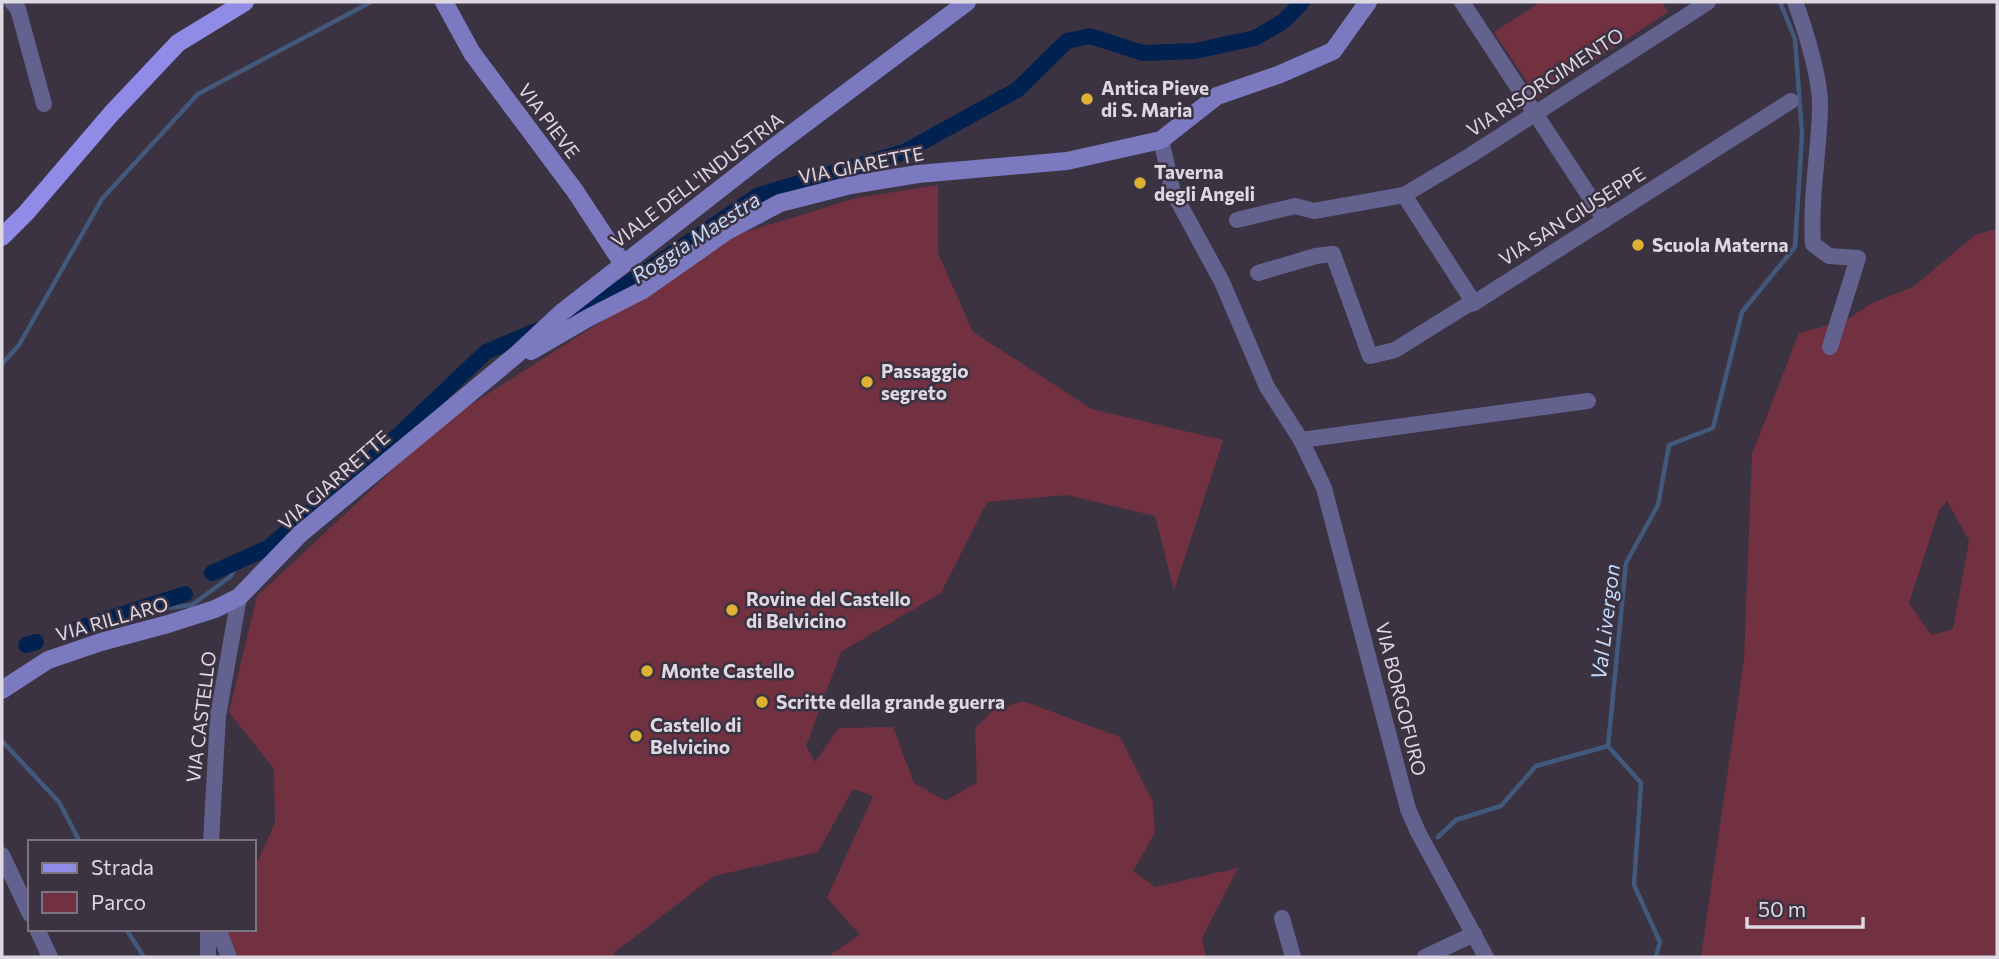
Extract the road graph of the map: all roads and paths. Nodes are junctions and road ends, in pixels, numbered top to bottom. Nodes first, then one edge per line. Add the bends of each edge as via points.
1 (12, 2) edge
2 (246, 2) edge
3 (444, 2) edge
4 (967, 2) edge
5 (1368, 2) edge
6 (1462, 2) edge
7 (1708, 2) edge
8 (1795, 2) edge
9 (1685, 8) edge
10 (1791, 101) dead end
11 (44, 104) dead end
12 (1534, 114) junction
13 (1161, 140) junction
14 (1404, 195) junction
15 (1237, 220) dead end
16 (1605, 220) junction
17 (2, 237) edge
18 (622, 264) junction
19 (1258, 274) dead end
20 (1475, 303) junction
21 (1830, 347) dead end
22 (489, 376) junction
23 (461, 400) joint
24 (1588, 401) dead end
25 (1301, 440) junction
26 (239, 597) junction
27 (2, 690) edge
28 (211, 840) edge
29 (2, 855) edge
30 (28, 910) edge
31 (1282, 918) dead end
32 (38, 931) edge
33 (208, 931) edge
34 (219, 931) edge
35 (1474, 934) junction
36 (50, 957) edge
37 (208, 957) edge
38 (229, 957) edge
39 (1293, 957) edge
40 (1425, 957) edge
41 (1486, 957) edge

1 - 11 street via 18,9
2 - 17 main road via 178,43
3 - 18 street, VIA PIEVE via 472,53 575,191
4 - 18 street, VIALE DELL'INDUSTRIA
5 - 13 street via 1334,51 1217,96
6 - 12 street
7 - 9 street, VIA RISORGIMENTO
8 - 21 street via 1820,104 1813,244 1829,256 1858,258
9 - 12 street, VIA RISORGIMENTO
10 - 16 street, VIA SAN GIUSEPPE
12 - 14 street, VIA RISORGIMENTO
12 - 16 street
13 - 22 street, VIA GIARETTE via 1066,161 851,185 780,203 727,231 643,290
13 - 25 street, VIA BORGOFURO via 1172,192 1222,282 1267,387
14 - 15 street via 1314,211 1295,205
14 - 20 street
16 - 20 street, VIA SAN GIUSEPPE
18 - 22 street, VIALE DELL'INDUSTRIA
19 - 20 street, VIA SAN GIUSEPPE via 1333,254 1370,356 1395,350
22 - 23 street, VIALE DELL'INDUSTRIA
23 - 26 street, VIA GIARRETTE via 300,534
24 - 25 street
25 - 35 street, VIA BORGOFURO via 1324,488 1408,809
26 - 27 street, VIA RILLARO via 215,609 48,660
26 - 28 street, VIA CASTELLO via 218,716
29 - 30 street
31 - 39 street
32 - 36 street
33 - 37 street
34 - 38 street
35 - 40 street
35 - 41 street, VIA BORGOFURO

